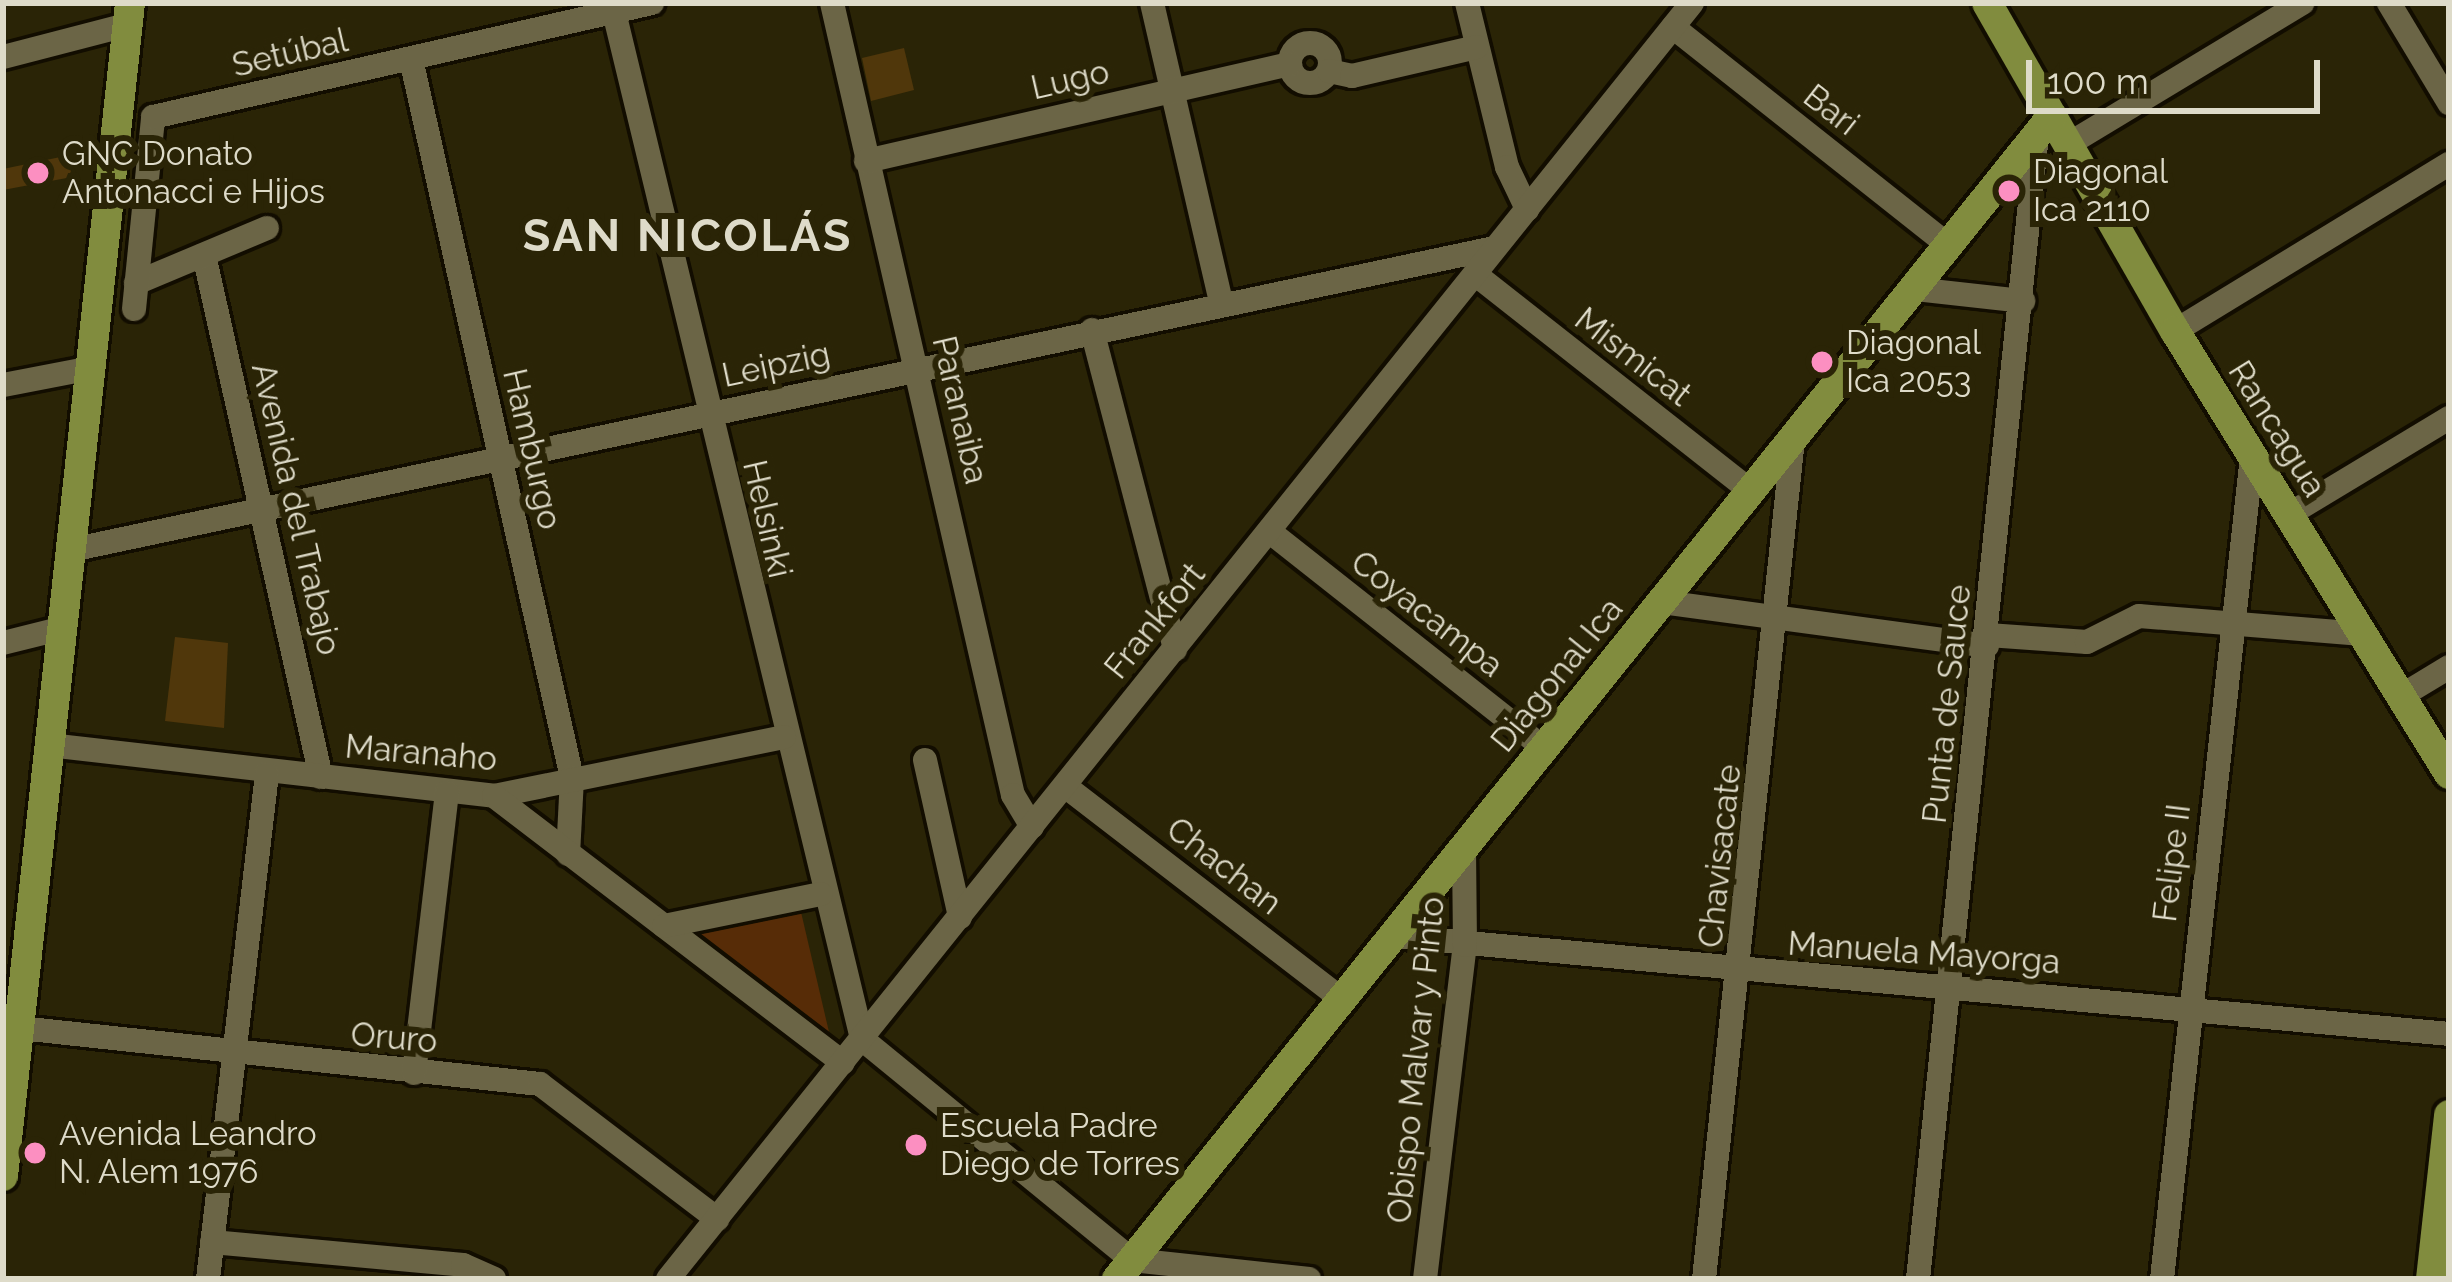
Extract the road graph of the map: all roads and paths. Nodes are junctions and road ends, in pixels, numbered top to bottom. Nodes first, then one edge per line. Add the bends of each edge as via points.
1 (652, 3) edge
2 (832, 3) edge
3 (1151, 3) edge
4 (1467, 3) edge
5 (1692, 3) edge
6 (1987, 3) edge
7 (2302, 3) edge
8 (2389, 3) edge
9 (614, 12) junction
10 (129, 14) edge
11 (544, 14) edge
12 (1673, 27) junction
13 (1477, 47) junction
14 (3, 57) edge
15 (411, 59) junction
16 (1172, 90) junction
17 (2449, 103) edge
18 (2052, 132) junction
19 (866, 161) junction
20 (2449, 164) edge
21 (1527, 208) junction
22 (267, 228) dead end
23 (1948, 246) junction
24 (1494, 248) junction
25 (204, 254) junction
26 (1474, 274) junction
27 (1914, 289) junction
28 (2023, 301) junction
29 (1221, 302) junction
30 (1092, 330) junction
31 (2175, 331) junction
32 (91, 368) junction
33 (916, 368) junction
34 (3, 385) edge
35 (709, 413) junction
36 (2449, 418) edge
37 (1793, 439) junction
38 (2252, 456) junction
39 (501, 459) junction
40 (1751, 491) junction
41 (264, 508) junction
42 (2288, 515) junction
43 (1269, 531) junction
44 (71, 550) junction
45 (1662, 602) junction
46 (1778, 618) junction
47 (2233, 627) junction
48 (63, 628) junction
49 (2362, 634) junction
50 (1988, 640) junction
51 (3, 643) edge
52 (1174, 649) junction
53 (2449, 667) edge
54 (2401, 696) junction
55 (784, 737) junction
56 (49, 745) junction
57 (1544, 748) junction
58 (925, 760) dead end
59 (267, 774) junction
60 (2449, 775) edge
61 (321, 777) junction
62 (573, 786) junction
63 (1065, 786) junction
64 (447, 793) junction
65 (494, 796) junction
66 (1032, 827) junction
67 (1464, 848) junction
68 (568, 854) junction
69 (820, 894) junction
70 (960, 917) junction
71 (664, 926) junction
72 (1393, 936) junction
73 (1465, 945) junction
74 (1741, 972) junction
75 (1951, 988) junction
76 (1342, 999) junction
77 (2188, 1008) junction
78 (20, 1028) junction
79 (2449, 1034) edge
80 (862, 1039) junction
81 (233, 1056) junction
82 (843, 1064) junction
83 (414, 1073) junction
84 (2449, 1115) edge
85 (3, 1176) edge
86 (717, 1219) junction
87 (212, 1242) junction
88 (394, 1269) edge
89 (1138, 1270) edge
90 (670, 1278) edge
91 (208, 1279) edge
92 (494, 1279) edge
93 (1310, 1279) edge
94 (1425, 1279) edge
95 (1704, 1279) edge
96 (1918, 1279) edge
97 (2162, 1279) edge
98 (2431, 1279) edge

1 - 9 street, Setúbal
2 - 19 street, Paranaiba
3 - 16 street
4 - 13 street
5 - 12 street, Frankfort
6 - 18 main road, Rancagua
7 - 18 street
8 - 17 street
9 - 11 street, Setúbal
9 - 35 street, Helsinki
10 - 14 street
10 - 32 main road
11 - 15 street, Setúbal
12 - 21 street, Frankfort
12 - 23 street, Bari
13 - 16 street, Lugo via 1352,76 1329,71 1318,44 1298,46 1290,64
13 - 21 street
15 - 25 street, Setúbal via 153,117 135,296
15 - 39 street, Hamburgo
16 - 19 street, Lugo
16 - 29 street
18 - 23 main road, Diagonal Ica
18 - 28 street, Punta de Sauce
18 - 31 main road, Rancagua
19 - 33 street, Paranaiba
20 - 31 street
21 - 24 street, Frankfort
22 - 25 street
23 - 27 main road, Diagonal Ica
24 - 26 street, Frankfort
24 - 29 street, Leipzig
25 - 41 street, Avenida del Trabajo
26 - 40 street, Mismicat
26 - 43 street, Frankfort
27 - 28 street
27 - 37 main road, Diagonal Ica
28 - 50 street, Punta de Sauce
29 - 30 street, Leipzig
30 - 33 street, Leipzig
30 - 52 street
31 - 38 main road, Rancagua
32 - 34 street
32 - 44 main road
33 - 35 street, Leipzig
33 - 66 street, Paranaiba via 1013,795
35 - 39 street, Leipzig
35 - 55 street, Helsinki
36 - 42 street
37 - 40 main road, Diagonal Ica
37 - 46 street, Chavisacate
38 - 42 main road, Rancagua
38 - 47 street, Felipe II
39 - 41 street, Leipzig
39 - 62 street, Hamburgo
40 - 45 main road, Diagonal Ica
41 - 44 street, Leipzig
41 - 61 street, Avenida del Trabajo
42 - 49 main road, Rancagua
43 - 52 street, Frankfort
43 - 57 street, Coyacampa
44 - 48 main road
45 - 46 street
45 - 57 main road, Diagonal Ica
46 - 50 street
46 - 74 street, Chavisacate
47 - 49 street
47 - 50 street via 2139,616 2087,642
47 - 77 street, Felipe II
48 - 51 street
48 - 56 main road
49 - 54 main road, Rancagua
50 - 75 street, Punta de Sauce
52 - 63 street, Frankfort
53 - 54 street
54 - 60 main road, Rancagua
55 - 62 street, Maranaho
55 - 69 street, Helsinki
56 - 59 street, Maranaho
56 - 78 main road
57 - 67 main road, Diagonal Ica
58 - 70 street
59 - 61 street, Maranaho
59 - 81 street
61 - 64 street, Maranaho
62 - 65 street, Maranaho
62 - 68 street, Hamburgo
63 - 66 street, Frankfort
63 - 76 street, Chachan
64 - 65 street, Maranaho
64 - 83 street
65 - 68 street
66 - 70 street, Frankfort
67 - 72 main road, Diagonal Ica
67 - 73 street, Obispo Malvar y Pinto
68 - 71 street
69 - 71 street
69 - 80 street, Helsinki
70 - 80 street, Frankfort
71 - 82 street
72 - 73 street, Manuela Mayorga
72 - 76 main road, Diagonal Ica
73 - 74 street, Manuela Mayorga
73 - 94 street, Obispo Malvar y Pinto
74 - 75 street, Manuela Mayorga
74 - 95 street, Chavisacate
75 - 77 street, Manuela Mayorga
75 - 96 street, Punta de Sauce
76 - 89 main road, Diagonal Ica via 1160,1226
77 - 79 street, Manuela Mayorga
77 - 97 street, Felipe II
78 - 81 street, Oruro
78 - 85 main road
80 - 82 street, Frankfort
80 - 89 street
81 - 83 street, Oruro
81 - 87 street
82 - 86 street, Frankfort
83 - 86 street, Oruro via 553,1088
84 - 98 main road
86 - 90 street, Frankfort
87 - 88 street
87 - 91 street
88 - 92 street via 463,1265
89 - 93 street

